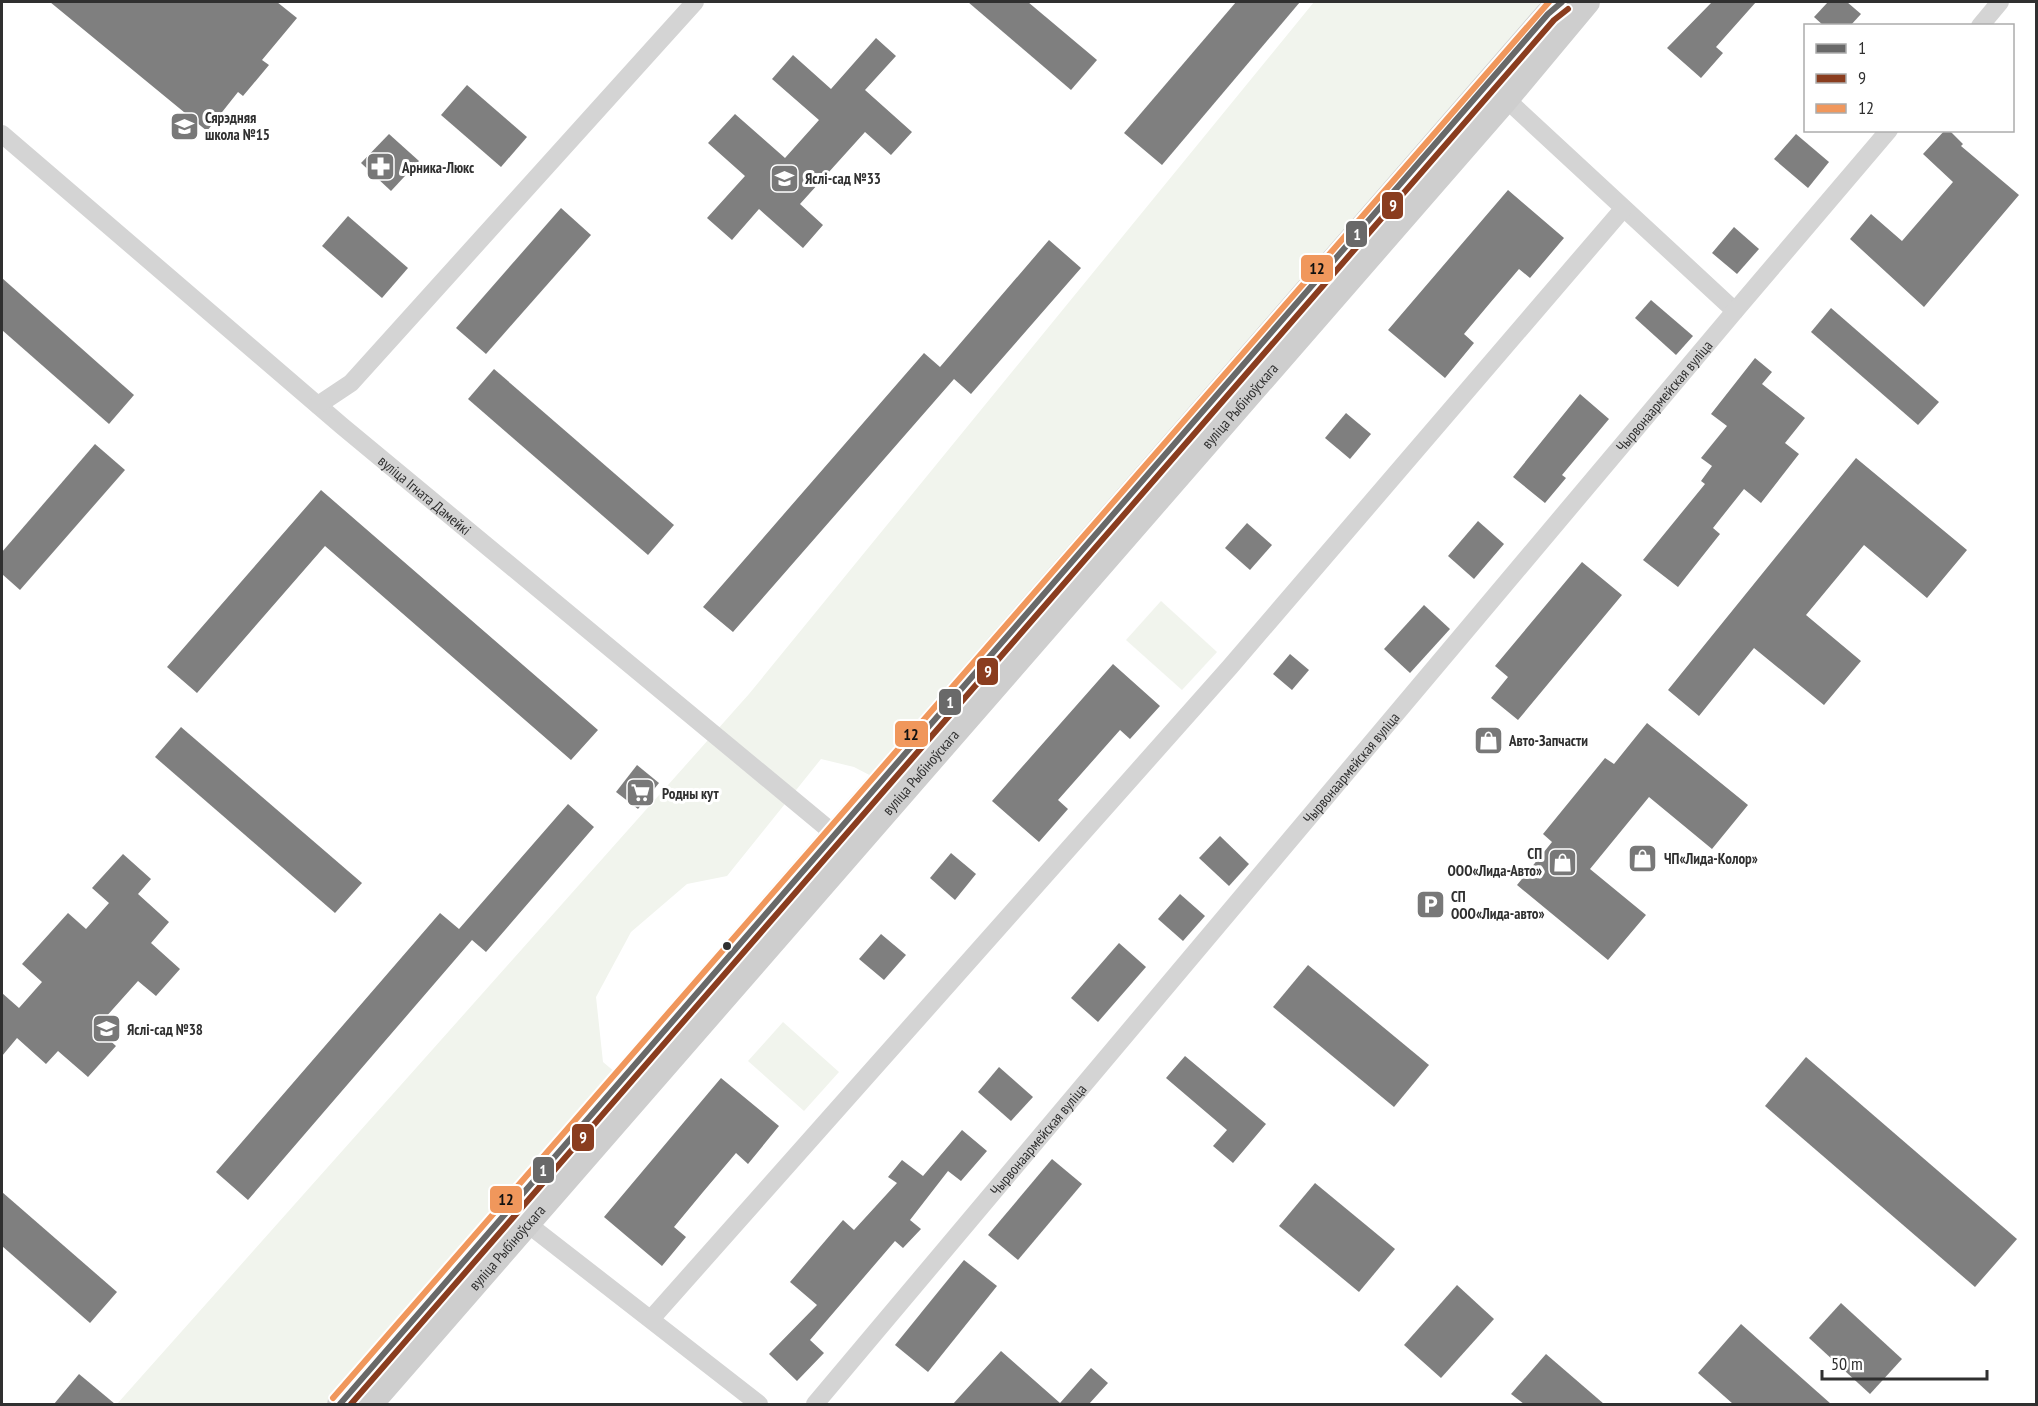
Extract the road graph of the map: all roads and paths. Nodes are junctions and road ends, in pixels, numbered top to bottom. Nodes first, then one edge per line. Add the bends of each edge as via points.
1 (695, 2) edge
2 (1562, 2) edge
3 (1587, 2) edge
4 (2000, 2) edge
5 (1982, 24) edge
6 (1506, 99) junction
7 (1887, 132) edge
8 (2, 134) edge
9 (1623, 209) junction
10 (1735, 311) junction
11 (318, 405) junction
12 (835, 835) junction
13 (854, 851) junction
14 (529, 1225) junction
15 (651, 1319) junction
16 (340, 1404) edge
17 (370, 1404) edge
18 (759, 1404) edge
19 (815, 1404) edge

1 - 11 street via 351,383
2 - 12 main road, вуліца Рыбіноўскага
3 - 6 main road, вуліца Рыбіноўскага
4 - 5 street
6 - 9 street
6 - 13 main road, вуліца Рыбіноўскага
7 - 10 street, Чырвонаармейская вуліца
8 - 11 street, вуліца Ігната Дамейкі
9 - 10 street
9 - 15 street via 1230,667
10 - 19 street, Чырвонаармейская вуліца
11 - 12 street, вуліца Ігната Дамейкі
12 - 13 street, вуліца Ігната Дамейкі
12 - 16 main road, вуліца Рыбіноўскага
13 - 14 main road, вуліца Рыбіноўскага
14 - 15 street
14 - 17 main road, вуліца Рыбіноўскага
15 - 18 street

